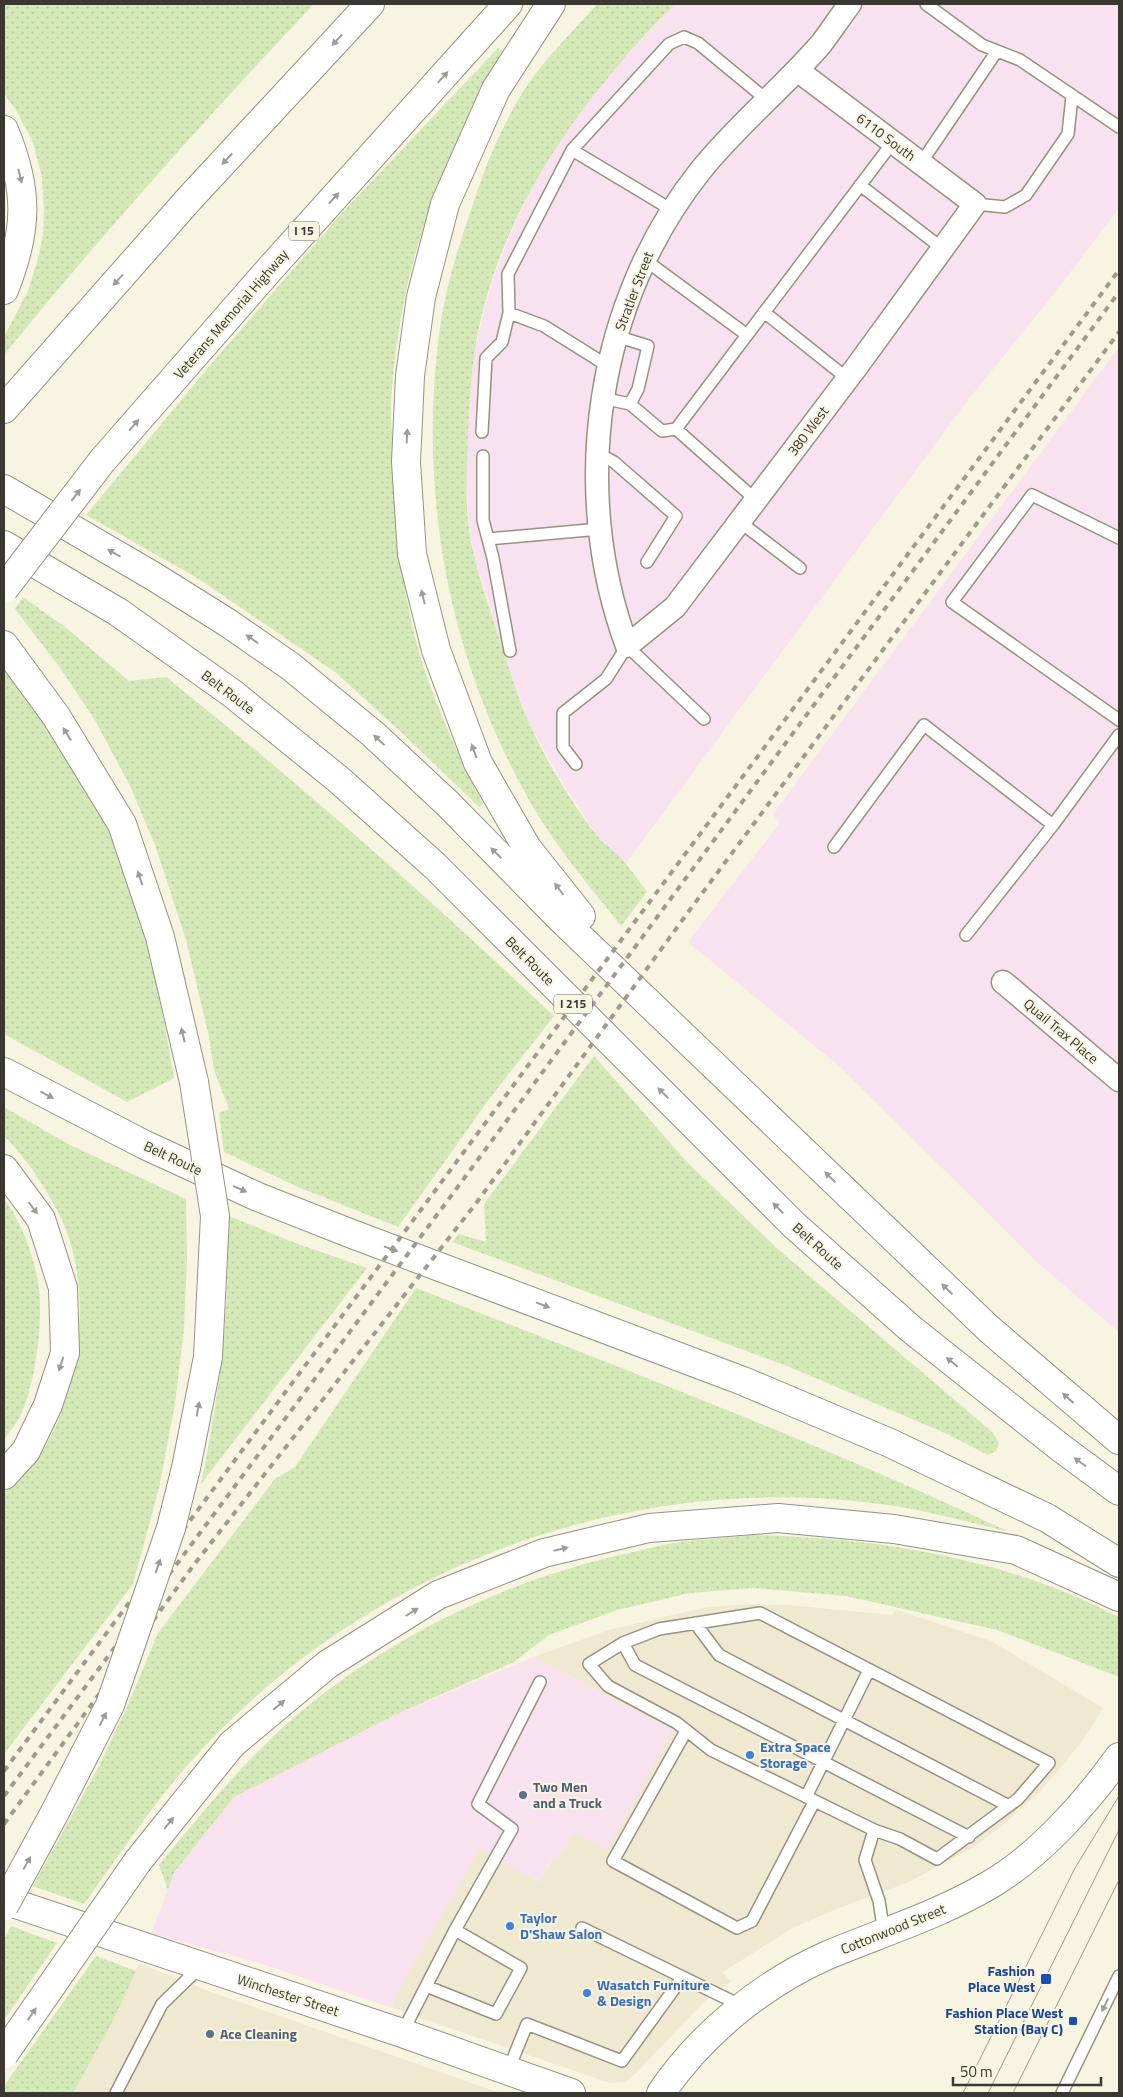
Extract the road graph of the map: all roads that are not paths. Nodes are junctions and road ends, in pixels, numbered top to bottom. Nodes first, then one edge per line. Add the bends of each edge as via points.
1 (370, 4) edge
2 (508, 4) edge
3 (551, 4) edge
4 (850, 4) edge
5 (926, 4) edge
6 (998, 51) junction
7 (797, 70) junction
8 (1072, 96) junction
9 (766, 100) junction
10 (1119, 127) edge
11 (4, 130) edge
12 (893, 142) junction
13 (572, 150) junction
14 (921, 163) junction
15 (860, 185) junction
16 (975, 204) junction
17 (672, 210) junction
18 (943, 249) junction
19 (645, 260) junction
20 (4, 290) edge
21 (764, 312) junction
22 (509, 313) junction
23 (746, 335) junction
24 (616, 336) junction
25 (608, 366) junction
26 (848, 379) junction
27 (602, 398) junction
28 (630, 404) junction
29 (5, 407) edge
30 (676, 429) junction
31 (482, 432) dead end
32 (598, 454) junction
33 (483, 456) dead end
34 (4, 489) edge
35 (756, 500) junction
36 (740, 522) junction
37 (600, 529) junction
38 (1119, 538) edge
39 (488, 539) junction
40 (4, 545) edge
41 (647, 562) dead end
42 (800, 568) dead end
43 (4, 589) edge
44 (4, 645) edge
45 (627, 646) junction
46 (510, 651) dead end
47 (704, 719) dead end
48 (1119, 720) edge
49 (1119, 735) edge
50 (576, 764) dead end
51 (1053, 826) junction
52 (834, 847) dead end
53 (966, 935) dead end
54 (1003, 982) dead end
55 (4, 1072) edge
56 (1119, 1080) edge
57 (732, 1082) junction
58 (4, 1169) edge
59 (1119, 1440) edge
60 (4, 1475) edge
61 (1119, 1491) edge
62 (1119, 1563) edge
63 (1119, 1596) edge
64 (695, 1623) junction
65 (624, 1643) junction
66 (869, 1670) junction
67 (540, 1682) dead end
68 (844, 1720) junction
69 (686, 1731) junction
70 (1119, 1757) edge
71 (824, 1762) junction
72 (810, 1800) junction
73 (1009, 1806) junction
74 (874, 1830) junction
75 (969, 1836) junction
76 (4, 1900) edge
77 (4, 1906) edge
78 (582, 1928) dead end
79 (455, 1930) junction
80 (885, 1934) junction
81 (200, 1966) junction
82 (1119, 1976) edge
83 (682, 1978) junction
84 (426, 1986) junction
85 (744, 2007) junction
86 (402, 2033) junction
87 (4, 2054) edge
88 (508, 2071) junction
89 (116, 2093) edge
90 (571, 2093) edge
91 (661, 2093) edge
92 (1062, 2093) edge

1 -> 29 main road via 190,198
43 -> 2 main road, Veterans Memorial Highway / I 15, bridge via 102,461
57 -> 3 main road via 570,904 527,848 478,763 436,650 412,554 406,462 410,376 420,297 445,204 496,89
4 - 7 street, Stratler Street
5 - 6 lane via 982,45
6 - 8 lane via 1020,60
6 - 14 lane
7 - 9 street, Stratler Street
7 - 12 street, 6110 South
8 - 10 lane
8 - 16 lane via 1068,134 1026,195 1005,207
9 - 13 lane via 698,43 684,37 669,44
9 - 17 street, Stratler Street via 701,170
11 -> 20 main road via 22,186 21,229 15,263
12 - 14 street, 6110 South
12 - 15 lane
13 - 17 lane
13 - 22 lane via 508,274
14 - 16 street, 6110 South
15 - 18 lane
15 - 21 lane
16 - 18 street, 380 West
17 - 19 street, Stratler Street
18 - 26 street, 380 West
19 - 23 lane
19 - 24 street, Stratler Street
21 - 23 lane
21 - 26 lane
22 - 25 lane via 544,326
22 - 31 lane via 502,342 486,358
23 - 30 lane
24 - 25 street, Stratler Street
24 - 28 lane via 648,346 638,389
25 - 27 street, Stratler Street
26 - 35 street, 380 West
27 - 28 lane
27 - 32 street, Stratler Street
28 - 30 lane via 662,431
30 - 35 lane
32 - 37 street, Stratler Street
32 - 41 lane via 614,462 676,516
33 - 39 lane via 484,520
57 -> 34 main road via 562,920 441,797 373,734 290,666 153,576
35 - 36 street, 380 West
36 - 42 lane
36 - 45 street, 380 West via 675,607
37 - 39 lane
37 - 45 street, Stratler Street via 605,575
38 - 48 lane via 1032,495 952,602
39 - 46 lane
61 -> 40 main road, Belt Route / I 215 via 911,1329 794,1225 435,866 338,779 233,694 118,612
77 -> 44 main road, bridge via 110,1705 171,1528 208,1357 215,1216 194,1082 160,937 122,824 56,716
45 - 47 lane
45 - 50 lane via 606,679 563,713 563,747
49 - 51 lane
51 - 52 lane via 924,725
51 - 53 lane
54 - 56 street, Quail Trax Place
55 -> 62 main road, Belt Route via 145,1145 258,1197 743,1382 890,1444 1047,1518
59 -> 57 main road via 988,1329
58 -> 60 main road via 41,1219 63,1288 65,1353 48,1405 26,1451
87 -> 63 main road, bridge via 138,1861 232,1744 328,1664 438,1595 544,1553 650,1528 778,1518 894,1529 1016,1550
64 - 65 lane via 659,1629
64 - 66 lane via 760,1614
64 - 68 lane via 719,1656
65 - 69 lane via 589,1664 608,1686
65 - 71 lane via 635,1665
66 - 68 lane
66 - 73 lane via 1049,1763
67 - 79 lane via 478,1804 512,1829
68 - 71 lane
68 - 73 lane
69 - 72 lane via 711,1750
69 - 72 lane via 613,1862 737,1928 752,1921
70 - 80 main road, Cottonwood Street via 1082,1804 1045,1842 993,1883 952,1906
71 - 72 lane
71 - 75 lane
72 - 74 lane
73 - 75 lane
74 - 75 lane via 900,1839 937,1859
74 - 80 lane via 865,1860 879,1901
76 - 81 main road, Winchester Street
78 - 83 lane
79 - 84 lane
79 - 84 lane via 521,1968 496,2014
80 - 85 main road, Cottonwood Street via 827,1956 767,1989
81 - 86 main road, Winchester Street
81 - 89 lane via 162,2004
82 -> 92 lane
83 - 85 lane
83 - 88 lane via 622,2061 527,2024
84 - 86 lane
85 - 91 main road, Cottonwood Street via 694,2051
86 - 88 main road, Winchester Street
88 - 90 main road, Winchester Street

